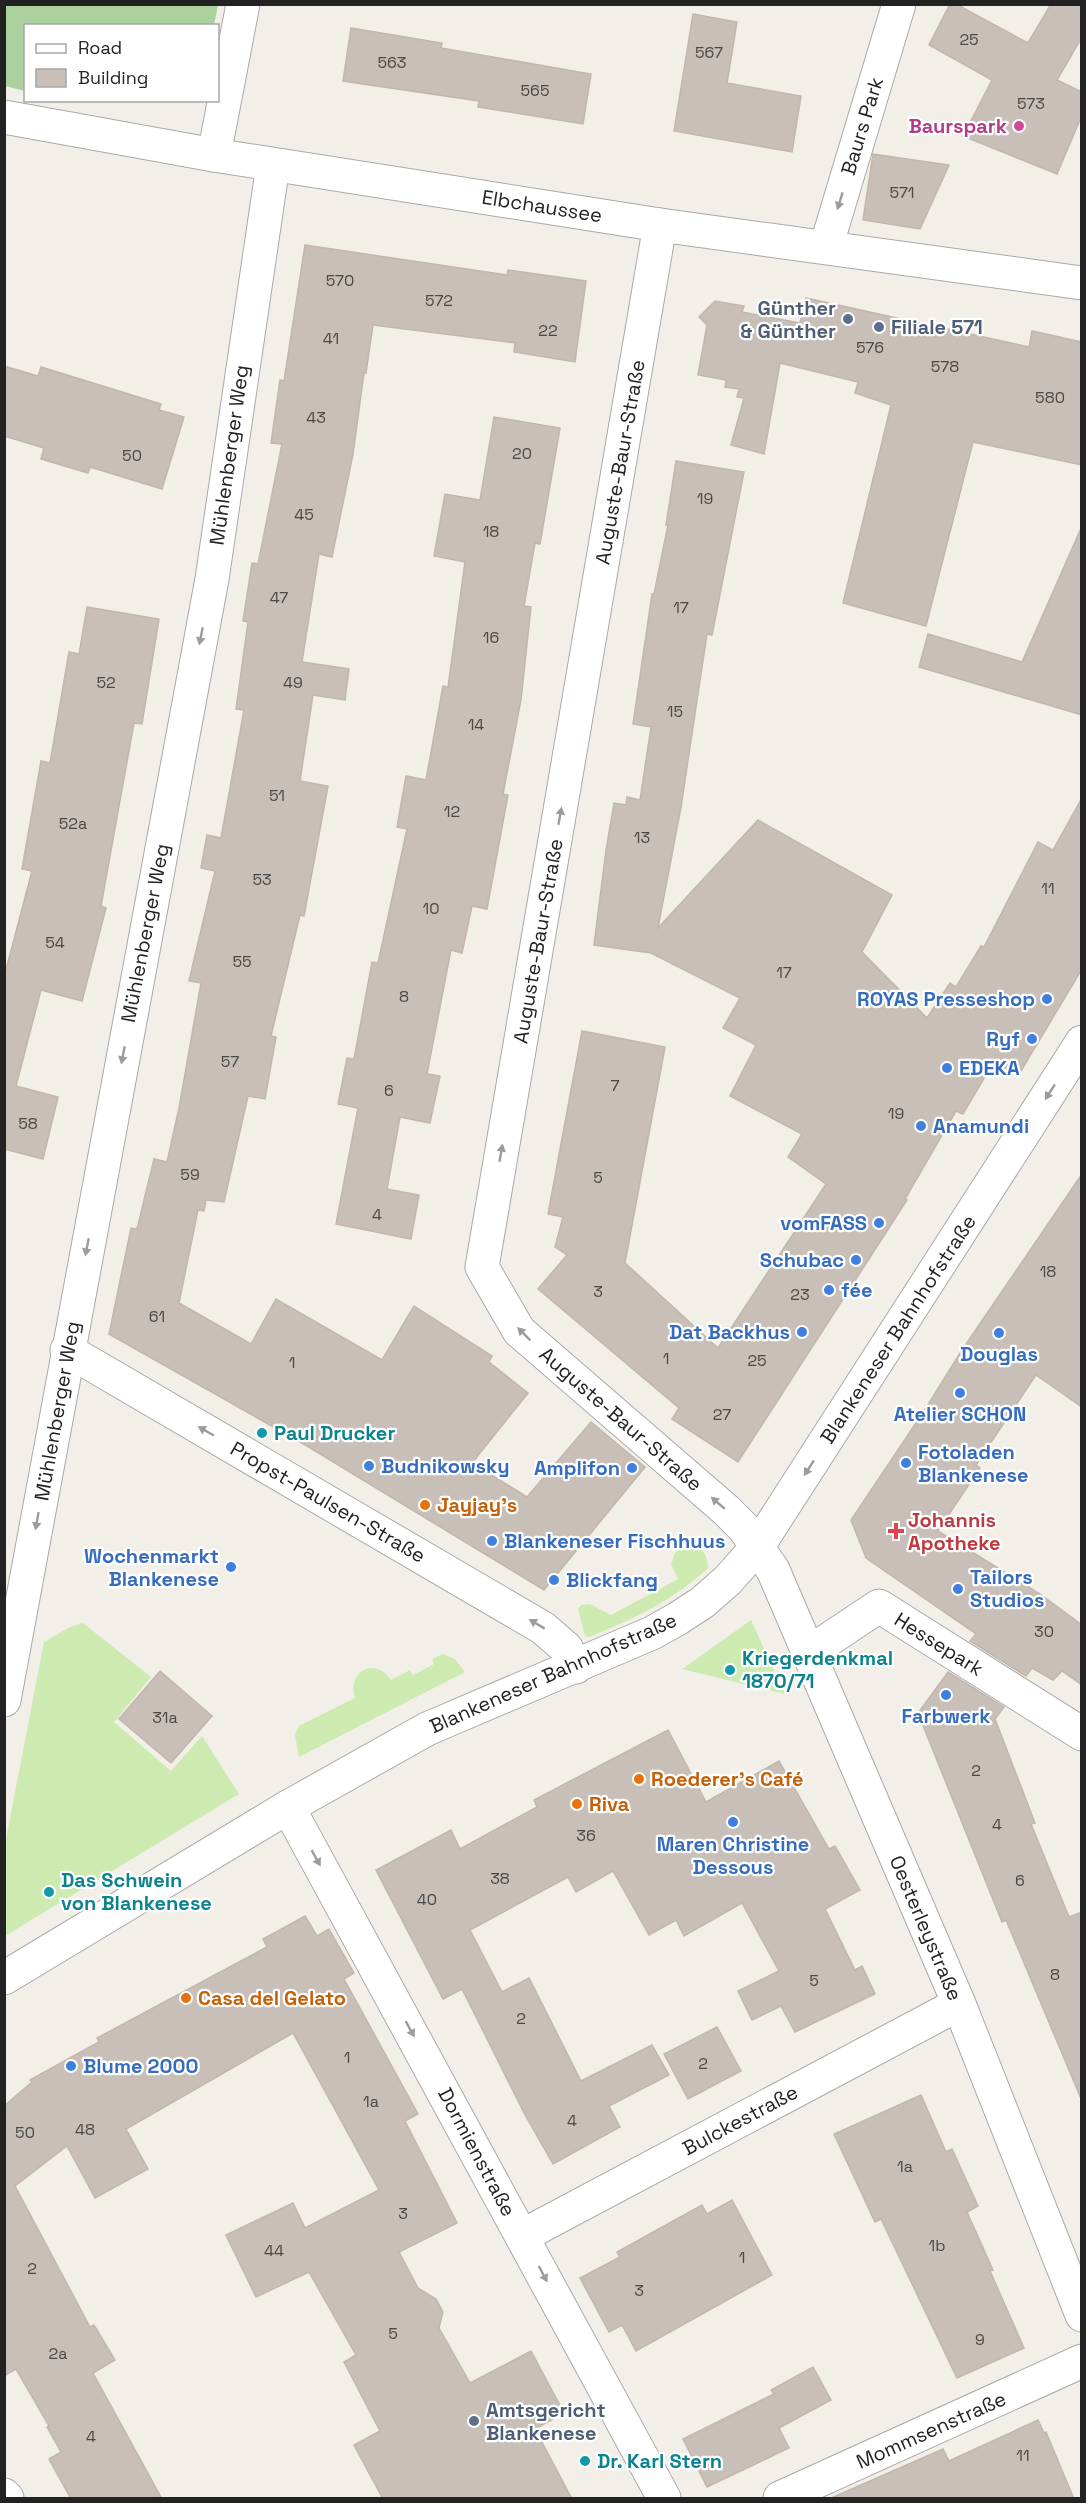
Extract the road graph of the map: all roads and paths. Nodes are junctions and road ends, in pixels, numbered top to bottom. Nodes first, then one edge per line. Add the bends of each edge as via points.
1 (243, 4) edge
2 (899, 4) edge
3 (4, 117) edge
4 (214, 155) junction
5 (273, 165) junction
6 (660, 225) junction
7 (826, 247) junction
8 (1082, 284) edge
9 (1082, 1042) edge
10 (67, 1350) junction
11 (758, 1546) junction
12 (810, 1652) junction
13 (576, 1667) junction
14 (4, 1700) edge
15 (1077, 1722) edge
16 (288, 1807) junction
17 (4, 1978) edge
18 (959, 2004) junction
19 (522, 2236) junction
20 (1082, 2315) edge
21 (1082, 2361) edge
22 (4, 2494) edge
23 (7, 2499) edge
24 (664, 2499) edge
25 (780, 2499) edge

1 - 4 street
2 -> 7 street, Baurs Park
3 - 4 street, Elbchaussee
4 - 5 street, Elbchaussee
5 - 6 street, Elbchaussee
5 -> 10 street, Mühlenberger Weg via 212,579
6 - 7 street, Elbchaussee
11 -> 6 street, Auguste-Baur-Straße via 726,1510 519,1331 482,1267
7 - 8 street, Elbchaussee
9 -> 11 street, Blankeneser Bahnhofstraße
13 -> 10 street, Propst-Paulsen-Straße via 566,1648 543,1628
10 -> 14 street, Mühlenberger Weg
11 - 12 street, Oesterleystraße
11 - 13 street, Blankeneser Bahnhofstraße via 703,1602 652,1633
12 - 15 street, Hessepark via 879,1606
12 - 18 street, Oesterleystraße
13 - 16 street, Blankeneser Bahnhofstraße via 427,1729
16 - 17 street, Blankeneser Bahnhofstraße
16 -> 19 street, Dormienstraße
18 - 19 street, Bulckestraße
18 - 20 street, Oesterleystraße
19 -> 24 street, Dormienstraße
21 - 25 street, Mommsenstraße
22 - 23 street

